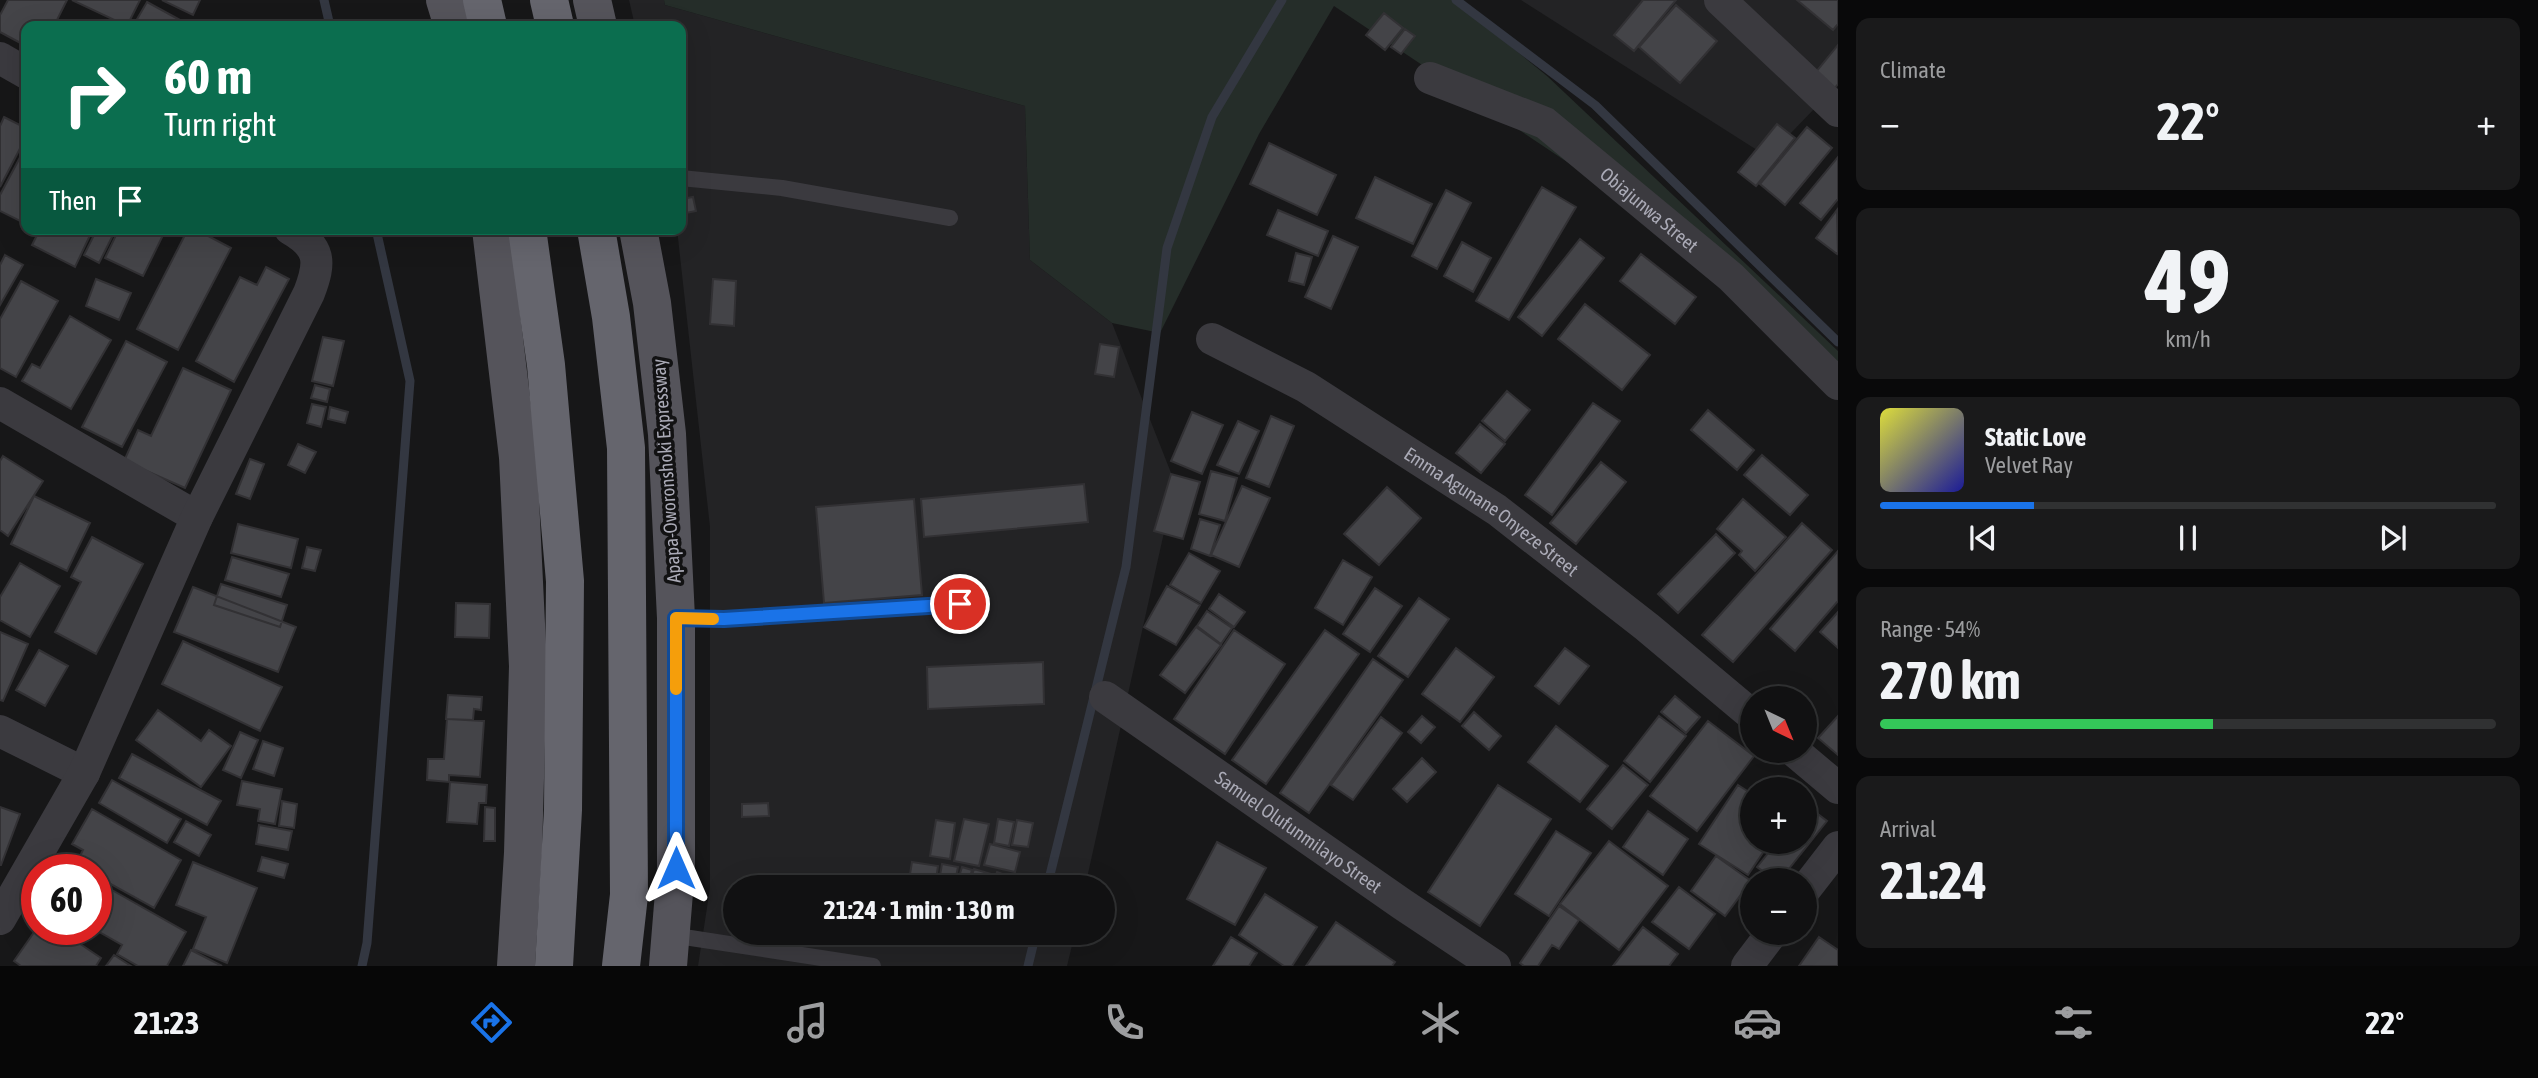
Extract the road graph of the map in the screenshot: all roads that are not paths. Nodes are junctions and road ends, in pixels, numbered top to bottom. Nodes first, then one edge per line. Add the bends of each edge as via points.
1 (445, 0) edge
2 (482, 0) edge
3 (549, 0) edge
4 (592, 0) edge
5 (1720, 0) edge
6 (451, 21) edge
7 (487, 21) edge
8 (554, 21) edge
9 (597, 21) edge
10 (0, 58) edge
11 (21, 71) edge
12 (1430, 78) dead end
13 (1838, 111) edge
14 (686, 178) edge
15 (950, 218) dead end
16 (298, 235) edge
17 (492, 235) edge
18 (528, 235) edge
19 (597, 235) edge
20 (639, 235) edge
21 (1212, 338) dead end
22 (1838, 384) edge
23 (0, 403) edge
24 (197, 517) junction
25 (960, 604) dead end
26 (676, 618) junction
27 (1105, 697) dead end
28 (1740, 705) edge
29 (0, 731) edge
30 (1808, 763) edge
31 (84, 773) junction
32 (1838, 788) edge
33 (1838, 847) edge
34 (1817, 874) edge
35 (0, 919) edge
36 (1763, 945) edge
37 (669, 950) edge
38 (516, 966) edge
39 (554, 966) edge
40 (621, 966) edge
41 (873, 966) edge
42 (1495, 966) edge
43 (1747, 966) edge

1 - 6 main road
2 - 7 highway
3 - 8 highway
4 - 9 main road
5 - 13 street
10 - 11 street
12 - 22 street, Obiajunwa Street via 1545,123 1731,277
14 - 15 lane via 782,188
16 - 24 street via 313,247 317,272
17 - 38 main road via 518,457 528,666
18 - 39 highway via 546,365 565,581 563,810
19 - 40 highway, Apapa-Oworonshoki Expressway via 626,448 629,895
20 - 26 main road, Apapa-Oworonshoki Expressway via 667,434
21 - 28 street, Emma Agunane Onyeze Street via 1306,387 1497,510
23 - 24 street
24 - 31 street
25 - 26 lane
26 - 37 main road, Apapa-Oworonshoki Expressway via 676,868
27 - 42 street, Samuel Olufunmilayo Street
29 - 31 street
30 - 32 street
31 - 35 street
33 - 34 street
36 - 43 street
37 - 41 lane

